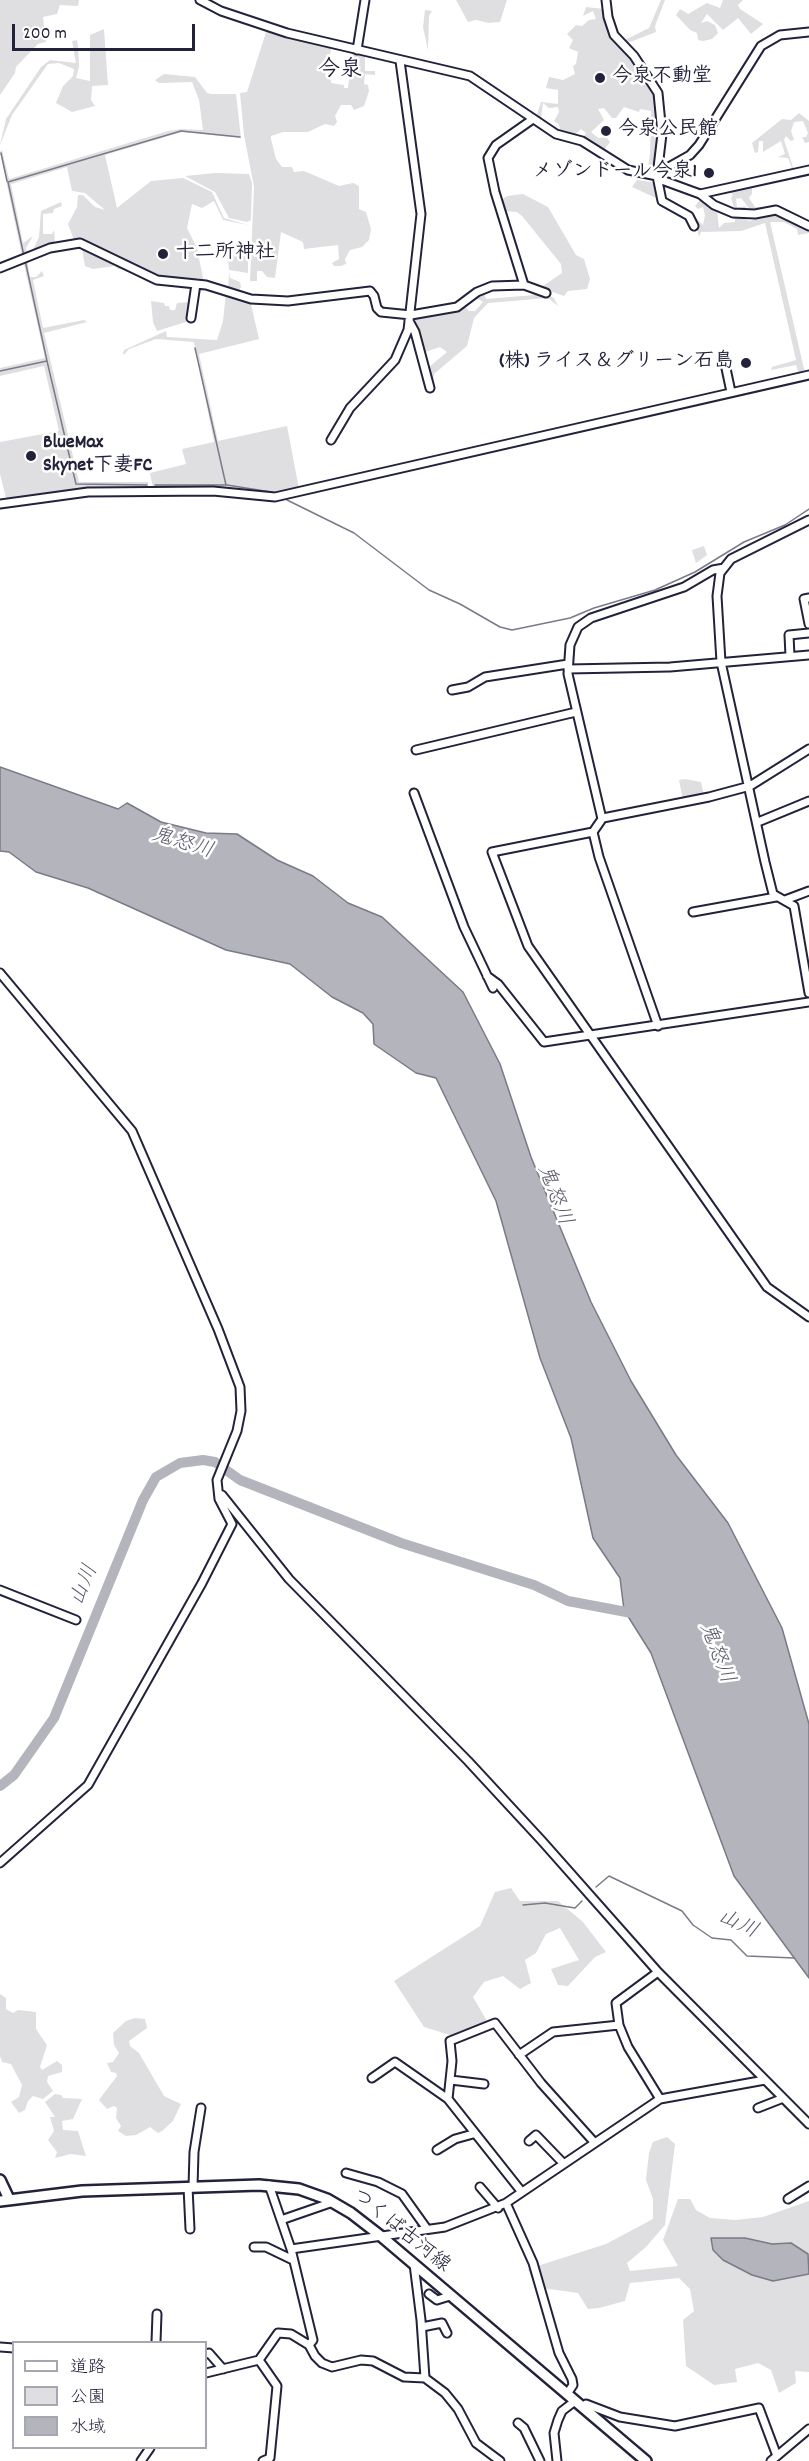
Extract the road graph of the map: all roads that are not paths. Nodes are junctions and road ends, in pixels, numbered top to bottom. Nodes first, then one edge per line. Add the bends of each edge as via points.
1 (200, 0) edge
2 (365, 0) edge
3 (606, 0) edge
4 (809, 32) edge
5 (357, 50) junction
6 (400, 61) junction
7 (533, 119) junction
8 (809, 170) edge
9 (658, 176) junction
10 (700, 194) junction
11 (809, 225) edge
12 (694, 226) dead end
13 (0, 268) edge
14 (196, 284) junction
15 (524, 285) junction
16 (546, 293) dead end
17 (191, 318) dead end
18 (410, 318) junction
19 (724, 359) dead end
20 (809, 375) edge
21 (430, 388) dead end
22 (731, 392) junction
23 (331, 440) dead end
24 (0, 504) edge
25 (809, 520) edge
26 (724, 568) junction
27 (809, 598) edge
28 (809, 624) edge
29 (809, 633) edge
30 (809, 655) edge
31 (790, 656) junction
32 (721, 662) junction
33 (568, 667) junction
34 (452, 690) dead end
35 (576, 712) junction
36 (809, 749) edge
37 (416, 750) dead end
38 (750, 786) junction
39 (414, 793) dead end
40 (809, 801) edge
41 (603, 818) junction
42 (758, 822) junction
43 (593, 832) junction
44 (809, 891) edge
45 (776, 897) junction
46 (785, 900) junction
47 (693, 912) dead end
48 (0, 973) edge
49 (487, 976) junction
50 (493, 988) dead end
51 (809, 993) edge
52 (809, 1002) edge
53 (658, 1026) junction
54 (592, 1036) junction
55 (809, 1317) edge
56 (218, 1489) junction
57 (0, 1590) edge
58 (76, 1620) dead end
59 (0, 1863) edge
60 (658, 1972) junction
61 (619, 2025) junction
62 (519, 2055) junction
63 (372, 2078) dead end
64 (451, 2080) junction
65 (765, 2080) junction
66 (484, 2084) dead end
67 (448, 2099) junction
68 (660, 2099) junction
69 (781, 2099) junction
70 (201, 2108) dead end
71 (758, 2108) dead end
72 (809, 2124) edge
73 (473, 2134) junction
74 (529, 2141) dead end
75 (594, 2142) junction
76 (437, 2150) dead end
77 (563, 2163) junction
78 (346, 2173) dead end
79 (0, 2180) edge
80 (269, 2185) junction
81 (809, 2186) edge
82 (190, 2187) junction
83 (480, 2187) dead end
84 (522, 2191) junction
85 (788, 2199) dead end
86 (5, 2200) edge
87 (333, 2202) junction
88 (506, 2203) junction
89 (498, 2208) junction
90 (281, 2220) junction
91 (190, 2229) dead end
92 (427, 2229) junction
93 (382, 2237) junction
94 (254, 2247) dead end
95 (291, 2249) junction
96 (293, 2259) junction
97 (414, 2264) junction
98 (429, 2294) dead end
99 (450, 2296) junction
100 (157, 2314) dead end
101 (422, 2327) junction
102 (447, 2333) dead end
103 (156, 2341) edge
104 (309, 2345) junction
105 (207, 2354) edge
106 (259, 2360) junction
107 (223, 2369) junction
108 (207, 2373) edge
109 (424, 2378) junction
110 (567, 2394) junction
111 (579, 2404) junction
112 (518, 2423) dead end
113 (808, 2431) edge
114 (774, 2459) edge
115 (264, 2460) edge
116 (500, 2461) edge
117 (540, 2461) edge
118 (557, 2461) edge
119 (646, 2461) edge

1 - 5 street via 251,22
2 - 5 street
3 - 9 street via 614,35 658,93 662,134
4 - 9 street via 780,35 761,46 699,145
5 - 6 street
6 - 7 street via 476,78
6 - 18 street via 420,206
7 - 9 street via 556,134 582,141 628,170
7 - 15 street via 496,145 488,158
8 - 10 street
9 - 10 street
9 - 12 street via 663,203 691,217
10 - 11 street via 714,206 733,213 776,210
13 - 14 street via 50,248 80,243 157,280
14 - 17 street
14 - 18 street via 251,299 288,301 370,291 381,312
15 - 16 street
15 - 18 street via 488,287 457,307
18 - 21 street
18 - 23 street via 395,360 350,408
19 - 22 street
20 - 22 street
22 - 24 street via 275,497 213,491 88,492
25 - 26 street via 737,555
26 - 32 street via 717,582
26 - 33 street via 667,594 581,624 571,640
27 - 28 street via 804,599
29 - 31 street via 789,635
30 - 31 street
31 - 32 street
32 - 33 street via 641,668
32 - 38 street
33 - 34 street via 485,677 468,687
33 - 35 street
35 - 37 street
35 - 41 street
36 - 38 street
38 - 41 street
38 - 42 street
39 - 49 street via 464,927
40 - 42 street
41 - 43 street
42 - 45 street via 771,891
43 - 53 street
43 - 54 street via 492,852 528,946
44 - 46 street
45 - 46 street
45 - 47 street
46 - 51 street via 794,906
48 - 56 street via 121,1116 138,1145 240,1387 237,1431 217,1480
49 - 50 street
49 - 54 street via 498,984 544,1042
52 - 53 street
53 - 54 street
54 - 55 street via 767,1287
56 - 59 street via 232,1524 88,1785
56 - 60 street via 282,1571 498,1793
57 - 58 street
60 - 61 street via 616,2002
60 - 65 street
61 - 62 street via 552,2032
61 - 68 street
62 - 64 street via 495,2023 450,2041
62 - 75 street
63 - 67 street via 395,2062
64 - 66 street
64 - 67 street
65 - 68 street
65 - 69 street
67 - 73 street
68 - 75 street
69 - 71 street
69 - 72 street
70 - 82 street
73 - 76 street
73 - 84 street
74 - 77 street via 536,2135
75 - 77 street
77 - 84 street
78 - 92 street via 402,2194
79 - 86 main road
80 - 82 main road, つくば古河線
80 - 87 main road, つくば古河線 via 299,2189
80 - 90 street
81 - 85 street
82 - 86 main road, つくば古河線 via 82,2191
82 - 91 street
83 - 89 street
84 - 88 street
87 - 90 street
87 - 93 main road, つくば古河線
88 - 89 street
88 - 110 street via 533,2263 559,2353 572,2379
89 - 92 street via 445,2227
90 - 95 street
92 - 93 street
93 - 95 street
93 - 97 main road, つくば古河線
94 - 96 street via 266,2247
95 - 96 street
96 - 104 street via 313,2340
97 - 99 main road, つくば古河線
97 - 101 street
98 - 99 street via 437,2300
99 - 110 main road, つくば古河線
100 - 103 street
101 - 102 street via 442,2324
101 - 109 street
104 - 106 street via 291,2334 278,2333
104 - 109 street via 322,2362 332,2367 373,2361 404,2378
105 - 107 street
106 - 107 street
106 - 115 street via 277,2386 270,2458
107 - 108 street
109 - 116 street via 445,2393 458,2409 476,2443
110 - 111 main road, つくば古河線
111 - 114 street via 620,2417 675,2426 759,2408
111 - 118 street via 562,2411 558,2420 554,2433
111 - 119 main road, つくば古河線
112 - 117 street
113 - 114 street

